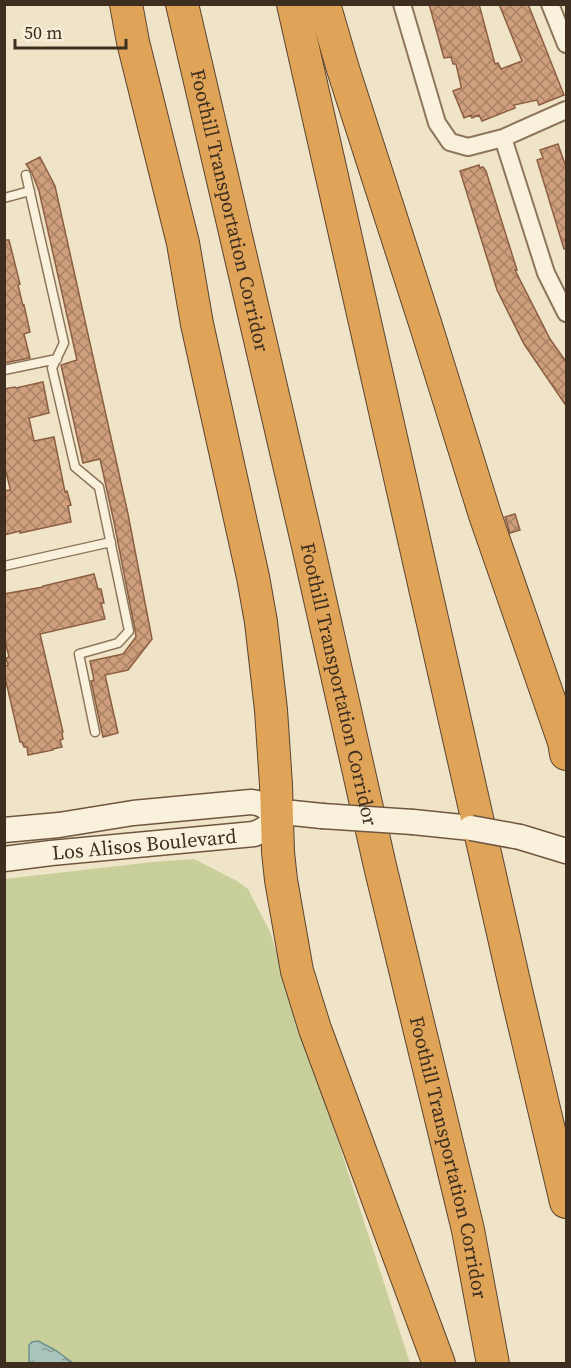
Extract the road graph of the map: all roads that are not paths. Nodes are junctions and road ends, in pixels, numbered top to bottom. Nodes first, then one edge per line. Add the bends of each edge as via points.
1 (126, 4) edge
2 (182, 4) edge
3 (292, 4) edge
4 (324, 4) edge
5 (402, 4) edge
6 (550, 4) edge
7 (567, 44) edge
8 (567, 110) edge
9 (503, 138) junction
10 (26, 175) dead end
11 (30, 191) junction
12 (4, 198) edge
13 (567, 313) edge
14 (57, 359) junction
15 (4, 370) edge
16 (111, 542) junction
17 (4, 566) edge
18 (95, 732) dead end
19 (567, 754) edge
20 (276, 816) junction
21 (4, 830) edge
22 (567, 850) edge
23 (4, 859) edge
24 (567, 1202) edge
25 (439, 1364) edge
26 (493, 1364) edge

1 - 20 highway via 183,243 253,577 271,710
2 - 26 highway, Foothill Transportation Corridor via 468,1230
3 - 24 highway
4 - 19 highway via 482,505
5 - 9 street via 437,123 450,142 468,147
6 - 7 street
8 - 9 street
9 - 13 street via 546,273
10 - 11 lane
11 - 12 lane
11 - 14 lane via 64,344
14 - 15 lane
14 - 16 lane via 52,368 75,467 99,487
16 - 17 lane
16 - 18 lane via 129,631 118,644 79,654
20 - 21 main road, Los Alisos Boulevard via 268,807 251,802
20 - 22 main road, bridge via 293,813 471,828
20 - 23 main road, Los Alisos Boulevard via 271,825 254,834
20 - 25 highway via 281,880 297,971

